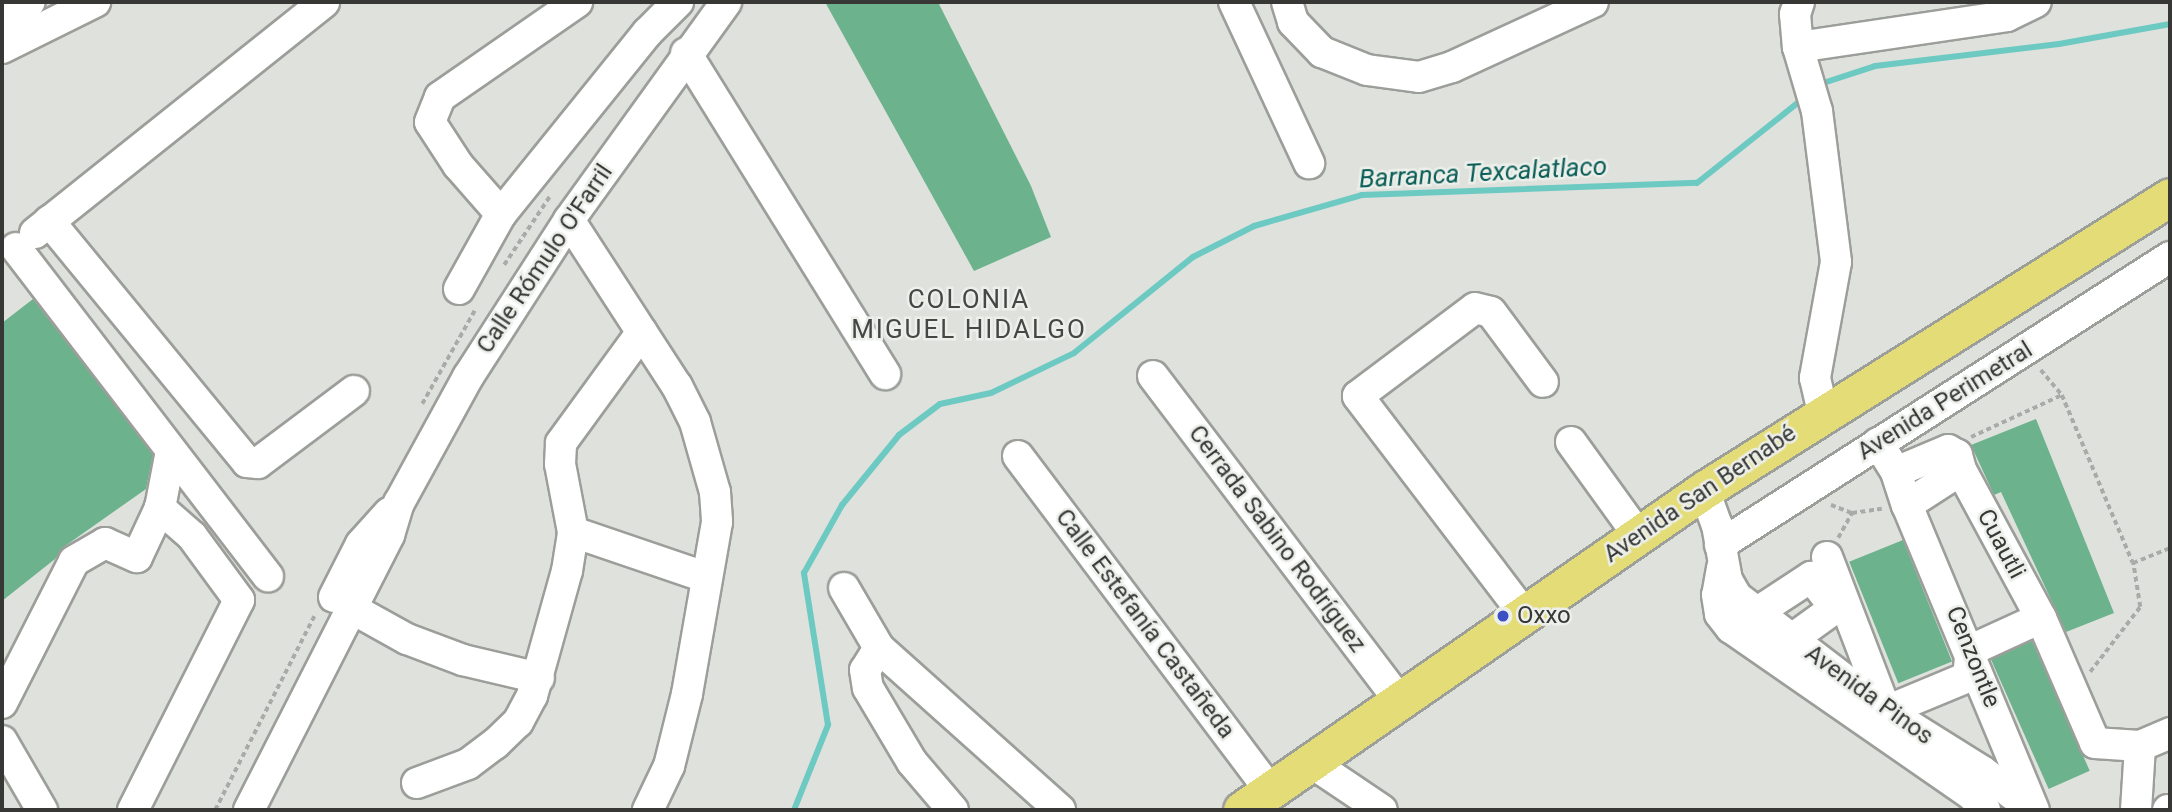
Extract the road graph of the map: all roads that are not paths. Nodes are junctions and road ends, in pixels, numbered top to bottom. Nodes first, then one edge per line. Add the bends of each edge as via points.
1 (30, 2) edge
2 (95, 2) edge
3 (324, 2) edge
4 (576, 2) edge
5 (678, 2) edge
6 (726, 2) edge
7 (1234, 2) edge
8 (1287, 2) edge
9 (1593, 2) edge
10 (1799, 2) edge
11 (2036, 2) edge
12 (2, 16) edge
13 (2, 48) edge
14 (685, 53) junction
15 (1800, 59) junction
16 (1309, 163) dead end
17 (2170, 197) edge
18 (501, 214) junction
19 (569, 220) junction
20 (49, 221) junction
21 (9, 254) edge
22 (2170, 257) edge
23 (459, 289) dead end
24 (642, 332) junction
25 (885, 374) dead end
26 (1153, 376) dead end
27 (1543, 382) dead end
28 (354, 391) dead end
29 (1823, 412) junction
30 (1571, 442) dead end
31 (1878, 443) junction
32 (171, 451) junction
33 (1018, 456) dead end
34 (1955, 460) junction
35 (1896, 472) junction
36 (1704, 489) junction
37 (399, 503) junction
38 (1908, 505) junction
39 (160, 508) junction
40 (573, 532) junction
41 (1638, 535) junction
42 (1721, 555) junction
43 (1827, 557) road end
44 (268, 576) dead end
45 (705, 577) junction
46 (844, 588) dead end
47 (351, 608) junction
48 (1756, 613) junction
49 (1524, 614) junction
50 (2041, 618) junction
51 (1792, 639) junction
52 (879, 648) junction
53 (1971, 650) junction
54 (539, 678) junction
55 (1400, 702) junction
56 (2, 704) edge
57 (1886, 711) junction
58 (2170, 733) edge
59 (2, 741) edge
60 (2140, 746) junction
61 (1312, 763) junction
62 (417, 783) dead end
63 (1257, 801) edge
64 (2132, 809) edge
65 (42, 810) edge
66 (133, 810) edge
67 (227, 810) edge
68 (249, 810) edge
69 (648, 810) edge
70 (953, 810) edge
71 (1060, 810) edge
72 (1382, 810) edge
73 (1985, 810) edge
74 (2034, 810) edge

1 - 12 street
2 - 13 street
3 - 20 street
4 - 18 street via 440,97 430,122 458,165
5 - 18 street via 647,33
6 - 14 street, Calle Rómulo O'Farril
7 - 16 street
8 - 9 street via 1293,22 1322,52 1367,70 1419,77 1452,67
10 - 15 street via 1795,14
11 - 15 street via 2007,16
14 - 19 street, Calle Rómulo O'Farril
14 - 25 street
15 - 29 street via 1817,111 1836,262 1815,378
17 - 29 main road, Avenida San Bernabé
18 - 23 street
19 - 24 street
19 - 37 street, Calle Rómulo O'Farril via 468,377
20 - 21 street
20 - 28 street via 247,462 258,463
21 - 32 street
22 - 31 street, Avenida Perimetral
24 - 40 street via 561,443 560,464
24 - 45 street via 695,422 715,492 717,522
26 - 55 street, Cerrada Sabino Rodríguez
27 - 49 street via 1491,312 1482,308 1469,312 1358,396
29 - 36 main road, Avenida San Bernabé
30 - 41 street
31 - 35 street, Cenzontle
31 - 42 street, Avenida Perimetral
32 - 39 street
32 - 44 street
33 - 63 street, Calle Estefanía Castañeda
34 - 35 street
34 - 38 street
34 - 50 street, Cuautli
35 - 38 street, Cenzontle
36 - 41 main road, Avenida San Bernabé
36 - 42 street, Avenida Pinos
37 - 47 street, Calle Rómulo O'Farril via 389,535
37 - 67 street via 361,544
38 - 53 street, Cenzontle
39 - 56 street via 137,557 105,542 74,561
39 - 66 street via 192,536 239,600
40 - 45 street
40 - 54 street
41 - 49 main road, Avenida San Bernabé
42 - 48 street, Avenida Pinos via 1731,589
42 - 73 street, Avenida Pinos via 1717,595 1720,614 1731,628 1972,795
43 - 57 street
45 - 69 street via 687,694 669,766
46 - 52 street
47 - 54 street via 407,639 463,660
47 - 68 street, Calle Rómulo O'Farril
48 - 51 street, Avenida Pinos
48 - 51 street via 1811,577 1835,608
49 - 55 main road, Avenida San Bernabé
50 - 53 street
50 - 60 street, Cuautli via 2095,743
51 - 57 street, Avenida Pinos
52 - 70 street via 864,670 868,688 912,762
52 - 71 street
53 - 57 street via 1968,677
53 - 74 street, Cenzontle
54 - 62 street via 518,722 495,744 468,764
55 - 61 main road, Avenida San Bernabé
57 - 74 street, Avenida Pinos via 1982,771
58 - 60 street
59 - 65 street
60 - 64 street
61 - 63 main road, Avenida San Bernabé
61 - 72 street

